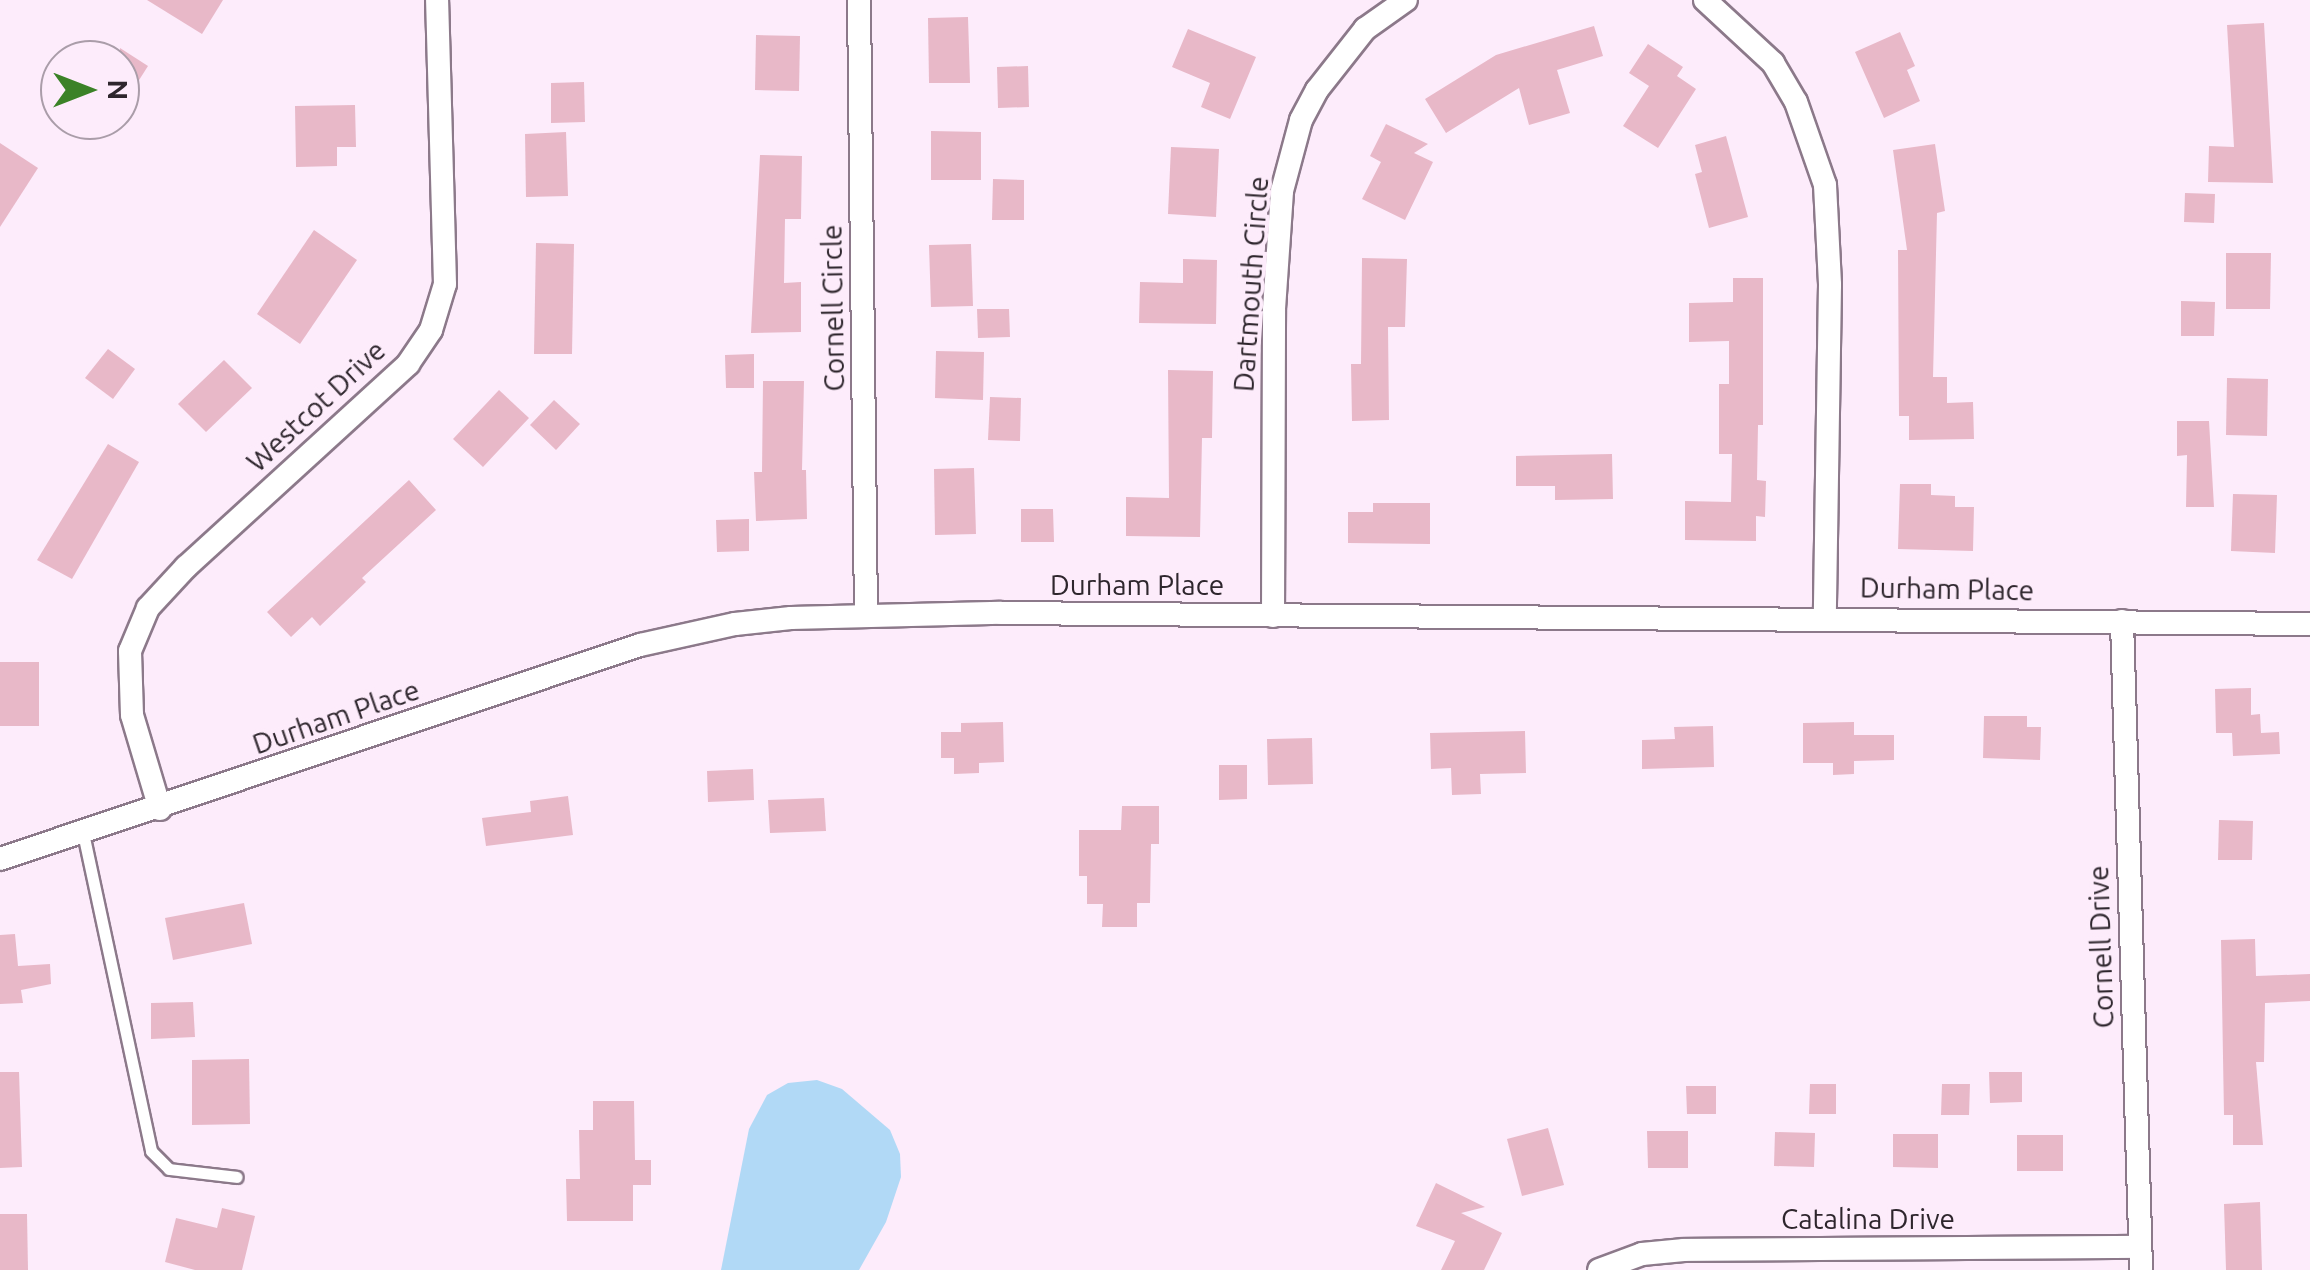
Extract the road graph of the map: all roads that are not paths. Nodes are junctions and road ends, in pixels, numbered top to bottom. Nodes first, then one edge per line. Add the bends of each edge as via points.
1 (437, 0) edge
2 (859, 0) edge
3 (1406, 0) edge
4 (1705, 0) edge
5 (866, 614) junction
6 (1273, 616) junction
7 (1825, 618) junction
8 (2122, 622) junction
9 (2310, 624) edge
10 (160, 809) junction
11 (82, 833) junction
12 (0, 858) edge
13 (237, 1177) dead end
14 (2140, 1258) edge
15 (1599, 1270) edge

1 - 10 street, Westcot Drive via 445,284 431,330 408,364 148,608 130,651 132,715
2 - 5 street, Cornell Circle
3 - 6 street, Dartmouth Circle via 1365,29 1327,74 1301,120 1282,191 1274,309
4 - 7 street via 1772,63 1808,129 1826,185
5 - 6 street, Durham Place
5 - 10 street, Durham Place via 735,624 640,645
6 - 7 street, Durham Place
7 - 8 street, Durham Place
8 - 9 street, Durham Place
8 - 14 street, Cornell Drive
10 - 11 street, Durham Place
11 - 12 street, Durham Place
11 - 13 lane via 151,1151 169,1169
14 - 15 street, Catalina Drive via 1684,1250 1642,1254

